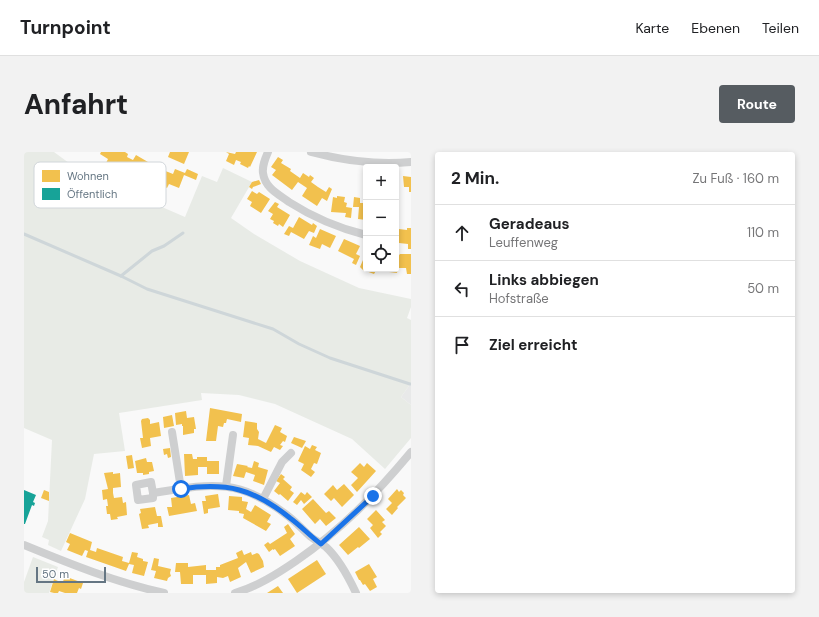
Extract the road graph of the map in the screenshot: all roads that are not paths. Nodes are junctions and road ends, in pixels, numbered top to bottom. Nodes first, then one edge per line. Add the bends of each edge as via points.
1 (268, 152) edge
2 (311, 152) edge
3 (411, 162) edge
4 (363, 234) edge
5 (172, 432) dead end
6 (233, 435) dead end
7 (411, 452) edge
8 (291, 453) dead end
9 (226, 486) junction
10 (181, 489) junction
11 (153, 493) dead end
12 (263, 499) junction
13 (321, 544) junction
14 (24, 545) edge
15 (164, 593) edge
16 (235, 593) edge
17 (356, 593) edge

1 - 4 street via 264,160 263,173 272,191 315,218
2 - 3 street via 358,162
5 - 10 street
6 - 9 street
7 - 13 street via 366,504
8 - 12 street via 282,462
9 - 10 street
9 - 12 street
10 - 11 street
12 - 13 street
13 - 16 street via 256,586
13 - 17 street via 340,564
14 - 15 street via 107,578

